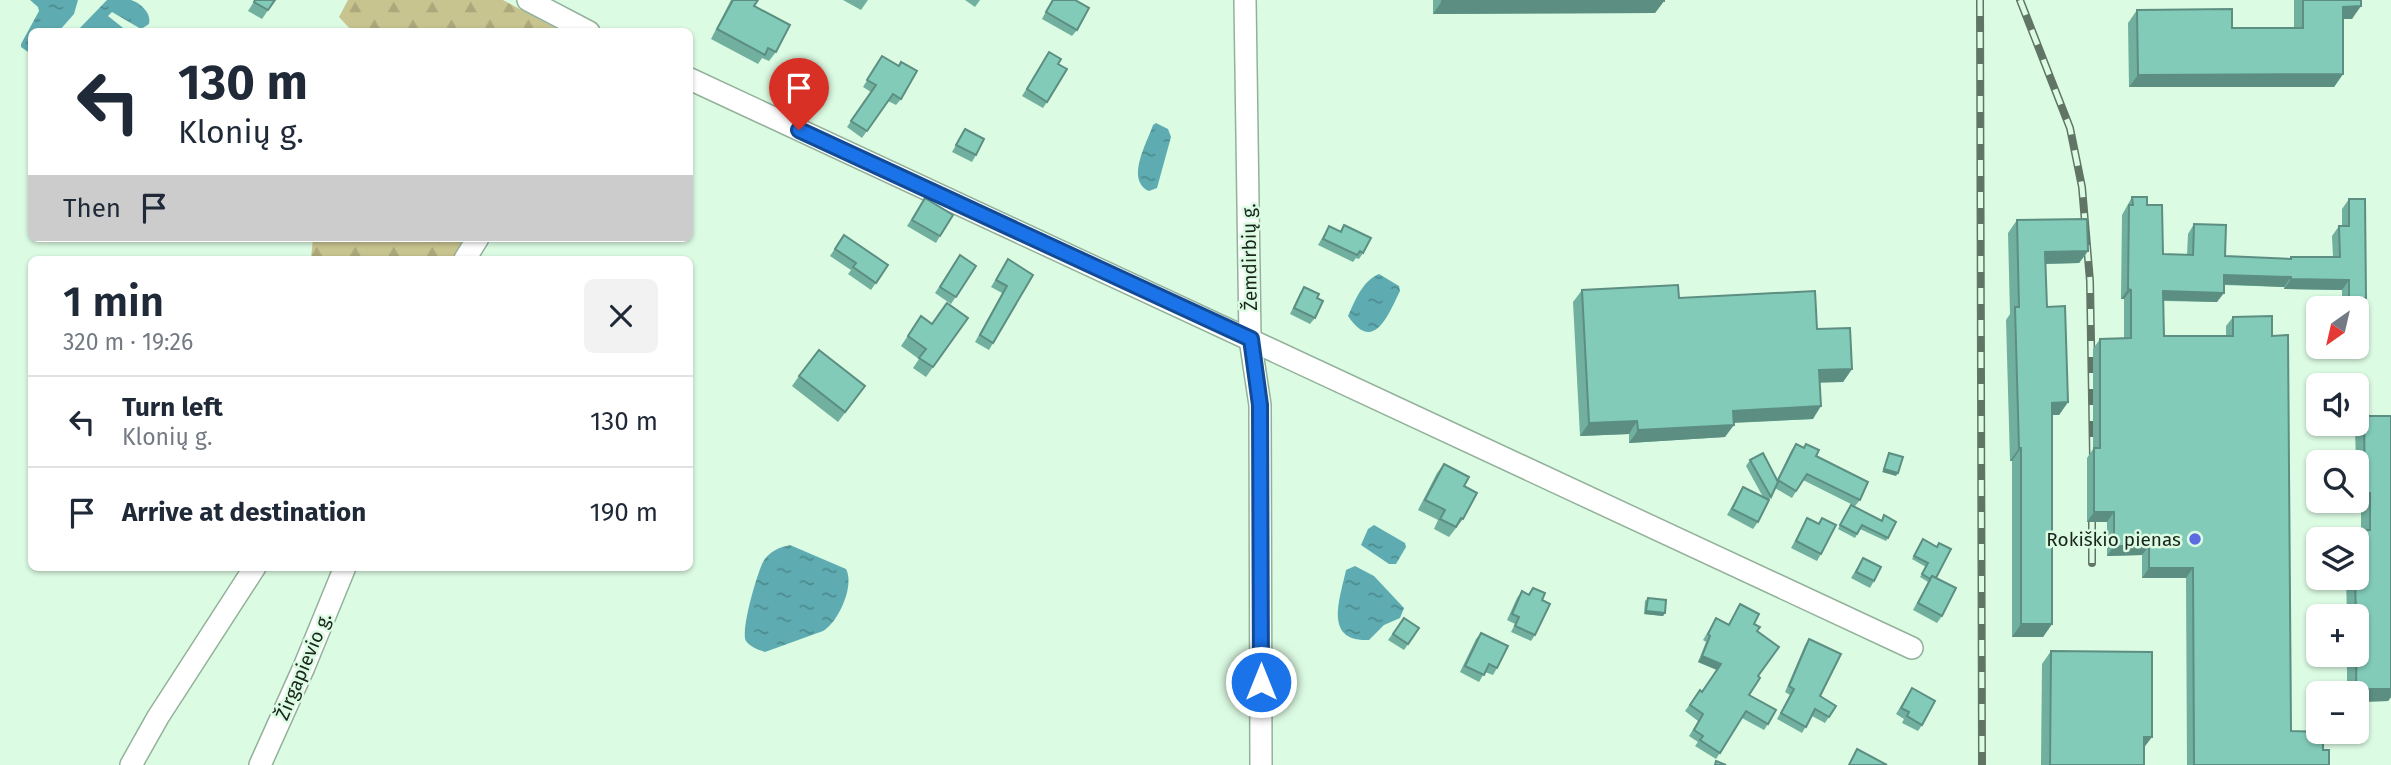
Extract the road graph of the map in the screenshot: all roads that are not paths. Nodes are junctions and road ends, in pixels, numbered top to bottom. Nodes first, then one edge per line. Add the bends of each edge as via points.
1 (527, 0) edge
2 (1245, 0) edge
3 (581, 28) edge
4 (693, 80) edge
5 (1251, 339) junction
6 (252, 571) edge
7 (343, 571) edge
8 (1912, 648) dead end
9 (131, 765) edge
10 (260, 765) edge
11 (1261, 765) edge

1 - 3 street
2 - 5 street, Žemdirbių g.
4 - 5 street
5 - 8 street
5 - 11 street, Žemdirbių g. via 1260,405
6 - 9 street
7 - 10 street, Žirgapievio g.

